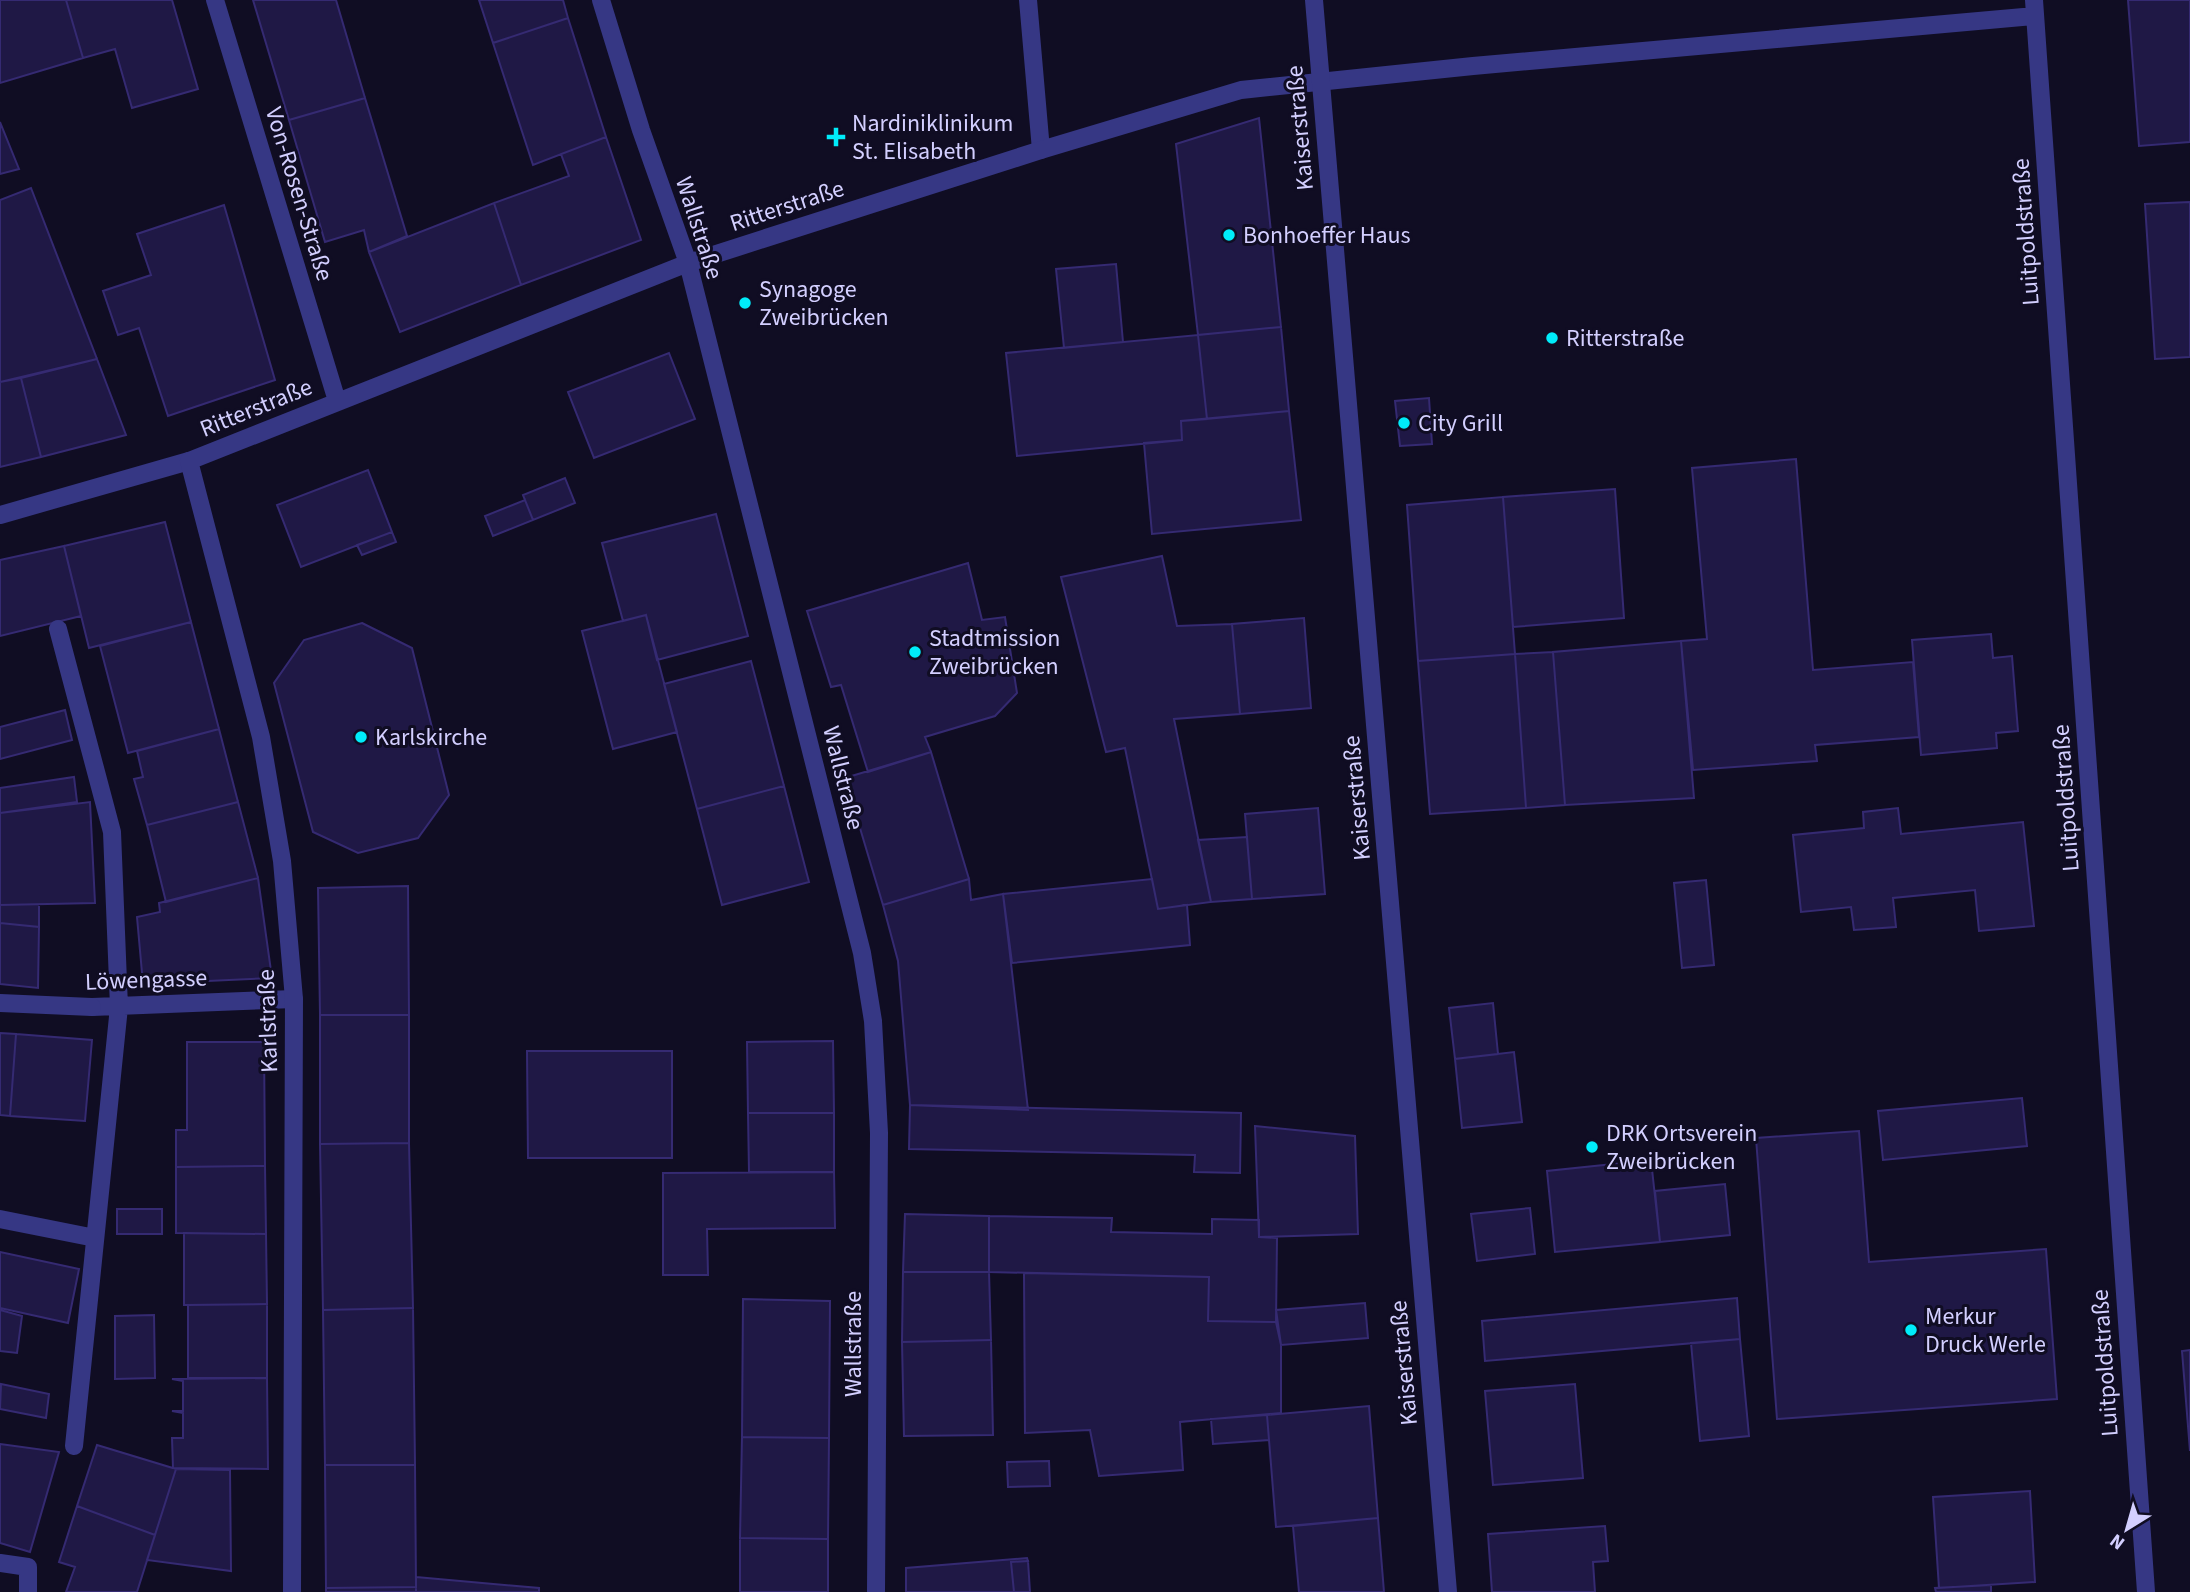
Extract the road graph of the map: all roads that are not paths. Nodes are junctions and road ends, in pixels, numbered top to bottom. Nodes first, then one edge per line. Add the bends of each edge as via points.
1 (215, 0) edge
2 (601, 0) edge
3 (1028, 0) edge
4 (1314, 0) edge
5 (2035, 8) edge
6 (1321, 81) junction
7 (1041, 150) junction
8 (688, 263) junction
9 (337, 401) junction
10 (189, 461) junction
11 (0, 515) edge
12 (58, 629) dead end
13 (294, 999) junction
14 (0, 1003) edge
15 (119, 1007) junction
16 (0, 1219) edge
17 (95, 1238) junction
18 (74, 1446) dead end
19 (0, 1563) edge
20 (28, 1592) edge
21 (292, 1592) edge
22 (876, 1592) edge
23 (1448, 1592) edge
24 (2146, 1592) edge

1 - 9 street, Von-Rosen-Straße
2 - 8 street, Wallstraße
3 - 7 street
4 - 6 street, Kaiserstraße
5 - 6 street, Ritterstraße
5 - 24 street, Luitpoldstraße
6 - 7 street, Ritterstraße via 1241,90
6 - 23 street, Kaiserstraße
7 - 8 street, Ritterstraße
8 - 9 street, Ritterstraße
8 - 22 street, Wallstraße via 862,953 871,1007 879,1133
9 - 10 street, Ritterstraße
10 - 11 street, Ritterstraße
10 - 13 street, Karlstraße via 261,737 282,861
12 - 15 street via 112,832
13 - 15 street, Löwengasse
13 - 21 street, Karlstraße
14 - 15 street, Löwengasse
15 - 17 street
16 - 17 street
17 - 18 street
19 - 20 street via 28,1567

